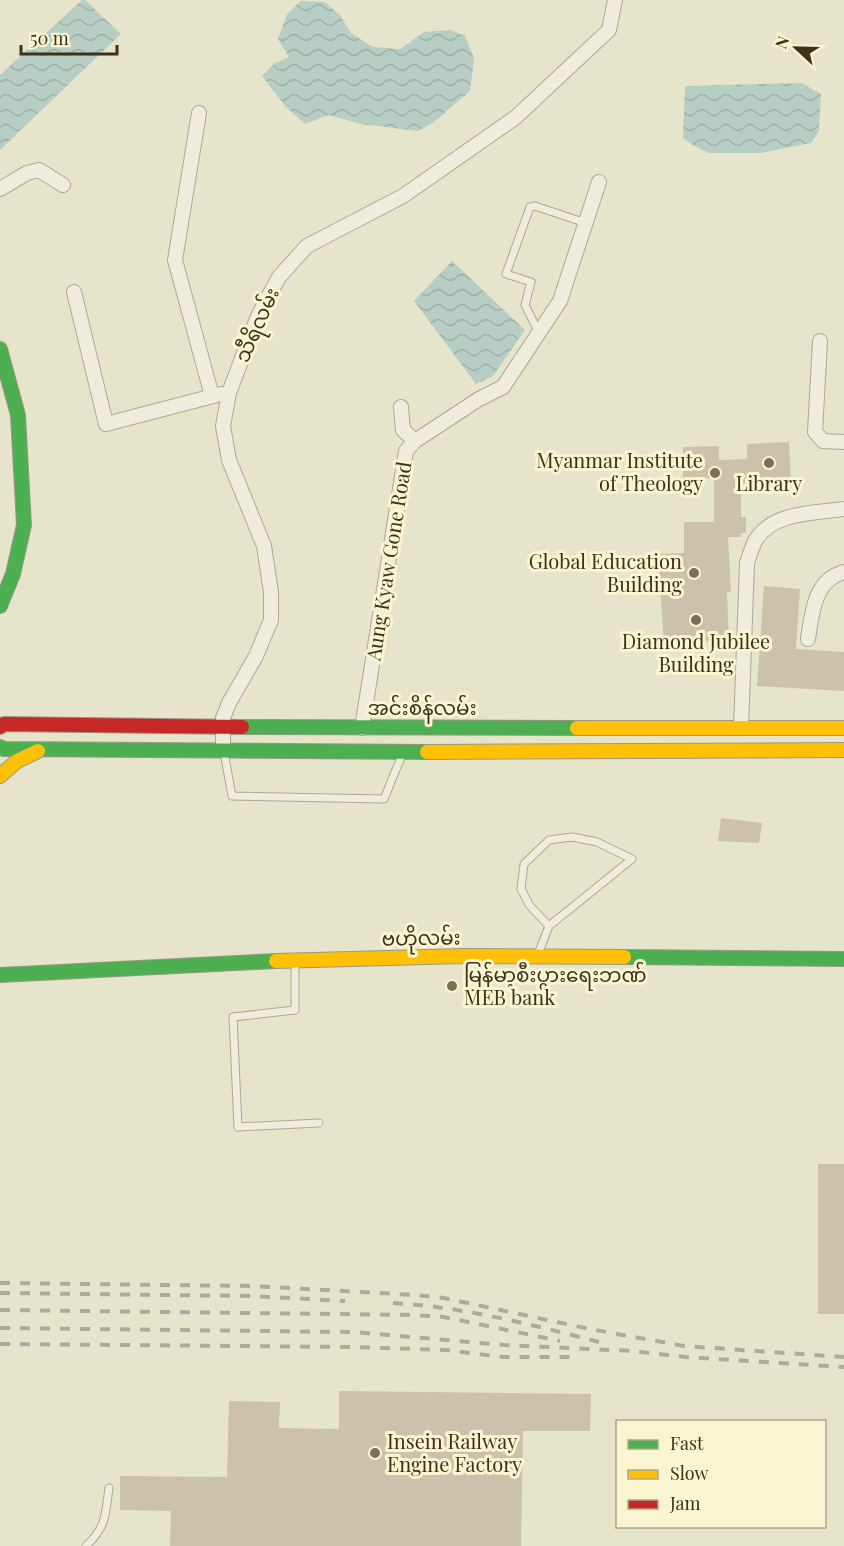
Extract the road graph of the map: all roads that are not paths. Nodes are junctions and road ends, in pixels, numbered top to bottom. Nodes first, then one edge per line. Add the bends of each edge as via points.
1 (615, 0) edge
2 (199, 113) dead end
3 (599, 182) dead end
4 (63, 185) dead end
5 (0, 189) edge
6 (586, 223) junction
7 (74, 292) dead end
8 (539, 334) junction
9 (820, 341) dead end
10 (0, 349) edge
11 (229, 393) junction
12 (212, 396) junction
13 (401, 407) dead end
14 (415, 441) junction
15 (844, 442) edge
16 (844, 509) edge
17 (844, 572) edge
18 (0, 606) edge
19 (808, 639) dead end
20 (224, 726) junction
21 (0, 727) edge
22 (362, 728) junction
23 (490, 728) junction
24 (653, 728) junction
25 (741, 728) junction
26 (783, 728) junction
27 (844, 728) edge
28 (0, 747) edge
29 (50, 748) junction
30 (782, 749) junction
31 (223, 750) junction
32 (652, 750) junction
33 (844, 750) edge
34 (491, 751) junction
35 (403, 752) junction
36 (0, 776) edge
37 (549, 926) junction
38 (537, 957) junction
39 (844, 959) edge
40 (295, 961) junction
41 (0, 975) edge
42 (319, 1123) dead end
43 (109, 1488) dead end
44 (86, 1546) edge

1 - 11 street, သီရိလမ်း via 609,30 516,117 403,196 307,246 279,278 258,316
2 - 12 street via 175,260
3 - 6 street, Aung Kyaw Gone Road
4 - 5 street via 39,170
6 - 8 street, Aung Kyaw Gone Road via 560,301
6 - 8 lane via 530,207 506,274 531,282 525,304
7 - 12 street via 106,424
8 - 14 street, Aung Kyaw Gone Road via 503,387
9 - 15 street via 815,432 823,441
10 - 18 main road via 18,415 24,525 13,574
11 - 12 street
11 - 20 street, သီရိလမ်း via 223,426 229,460 264,546 271,620 229,703
13 - 14 street via 403,430
14 - 22 street, Aung Kyaw Gone Road via 406,451
16 - 25 street via 792,516 772,525 756,540 747,563
17 - 19 street via 834,574 822,586 813,606
20 - 21 main road, အင်းစိန်လမ်း
20 - 22 main road, အင်းစိန်လမ်း
20 - 31 street, သီရိလမ်း
22 - 23 main road, အင်းစိန်လမ်း
23 - 24 main road, အင်းစိန်လမ်း
23 - 34 main road
24 - 25 main road, အင်းစိန်လမ်း
24 - 32 main road
25 - 26 main road, အင်းစိန်လမ်း
26 - 27 main road, အင်းစိန်လမ်း
26 - 30 main road
28 - 29 main road
29 - 31 main road
29 - 36 main road via 29,754
30 - 32 main road
30 - 33 main road
31 - 35 main road
31 - 35 lane via 232,796 384,799
32 - 34 main road
34 - 35 main road
37 - 37 lane via 521,889 524,864 549,840 572,837 597,842 632,859
37 - 38 lane
38 - 39 main road, ဗဟိုလမ်း
38 - 40 main road, ဗဟိုလမ်း
40 - 41 main road, ဗဟိုလမ်း
40 - 42 lane via 295,1010 234,1017 238,1127
43 - 44 lane via 103,1526

